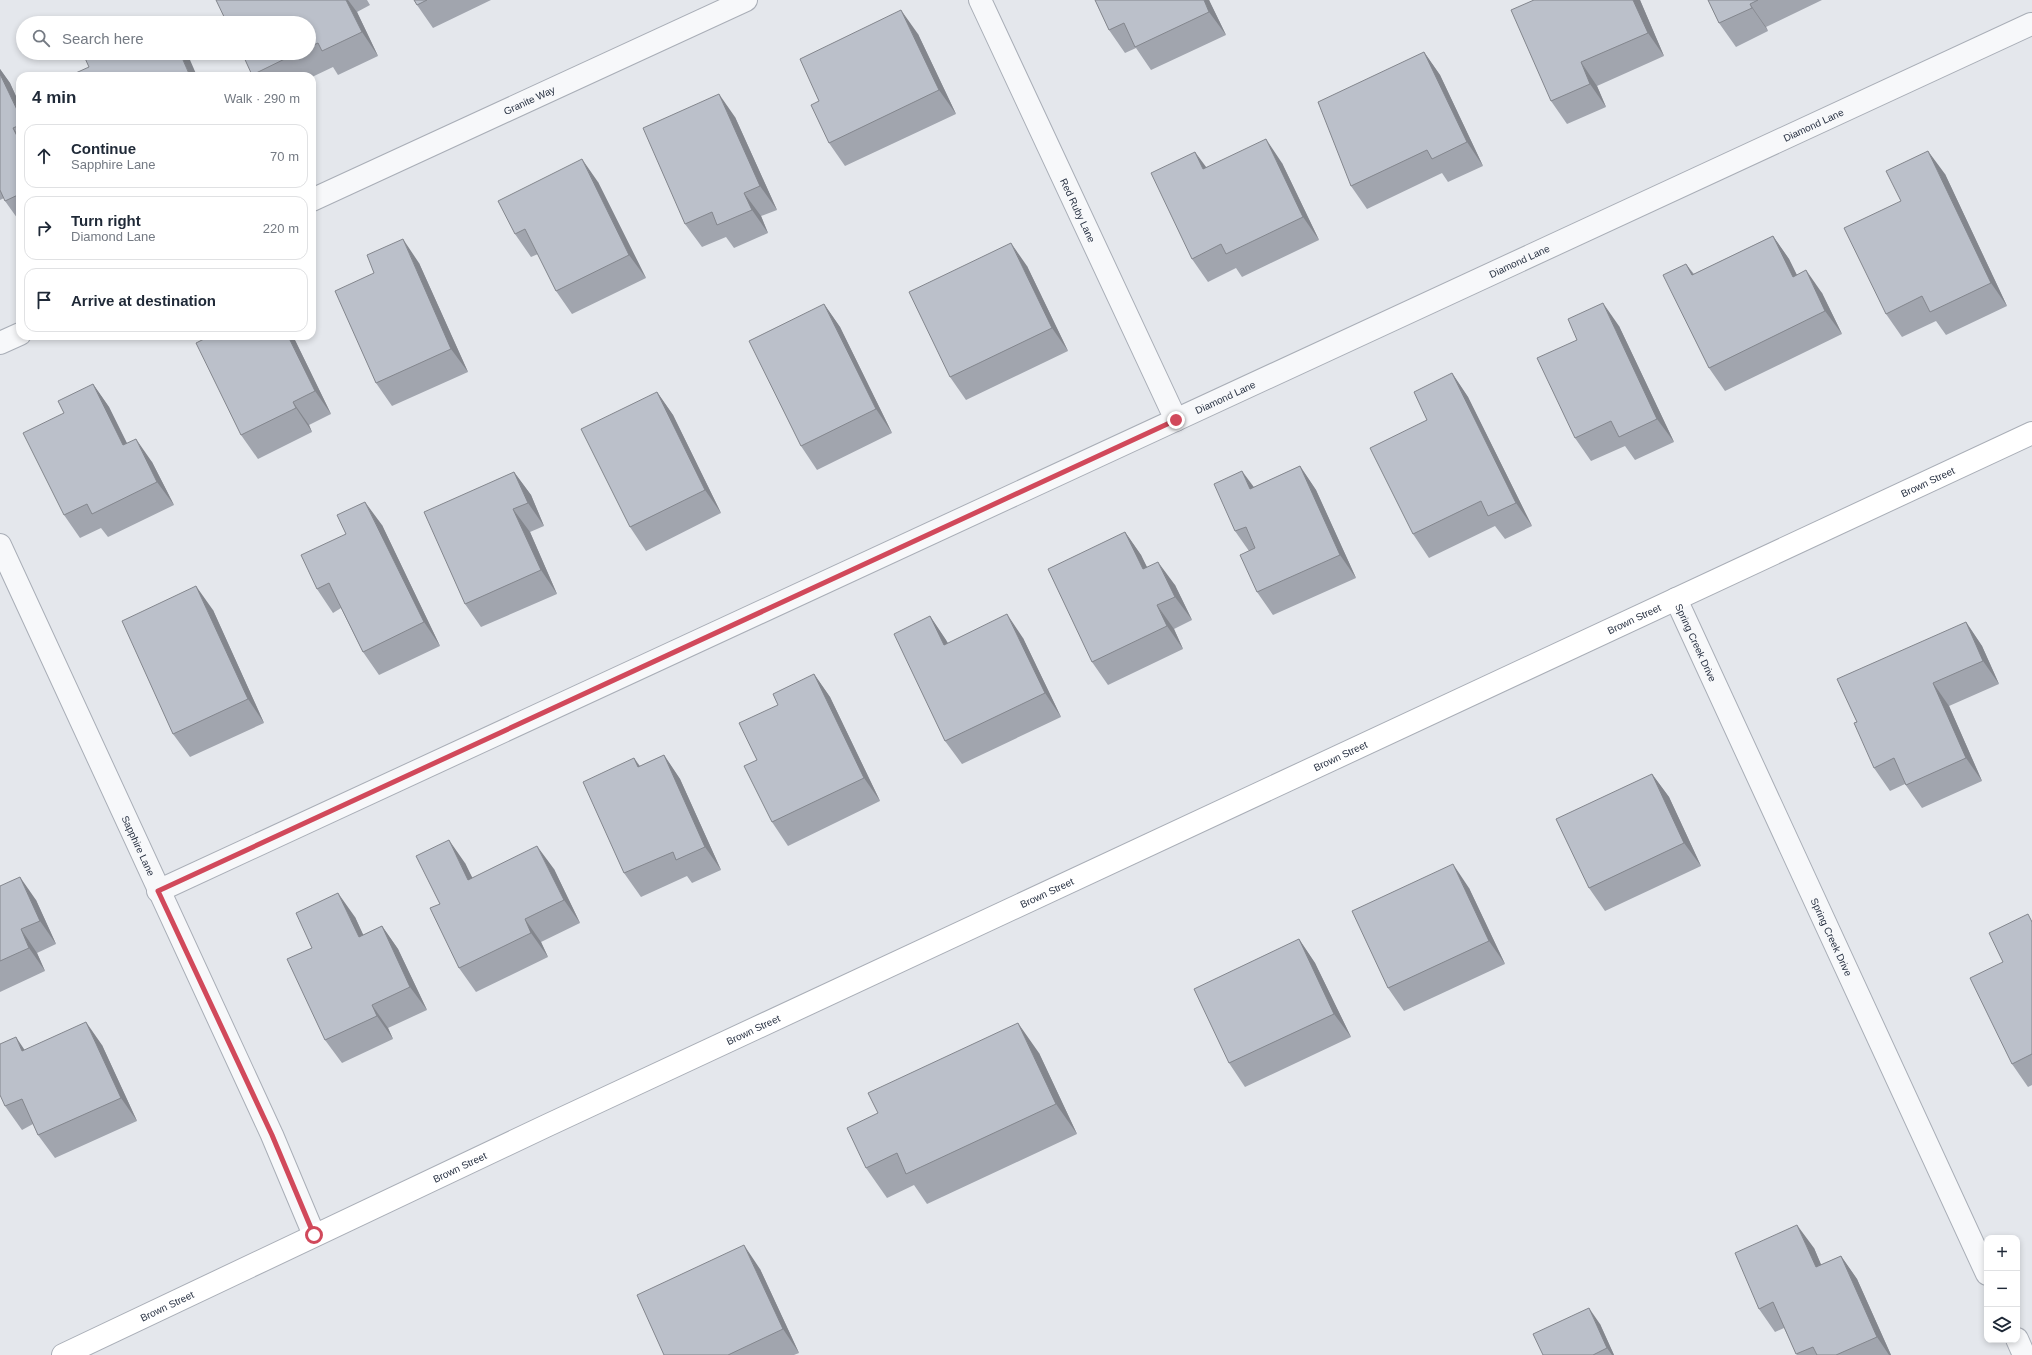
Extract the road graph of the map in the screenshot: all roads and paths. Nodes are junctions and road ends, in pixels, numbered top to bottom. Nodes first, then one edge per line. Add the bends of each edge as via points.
1 (746, 0) edge
2 (980, 0) edge
3 (2031, 24) edge
4 (316, 198) edge
5 (16, 336) edge
6 (0, 343) edge
7 (1176, 420) junction
8 (2032, 433) edge
9 (0, 545) edge
10 (1676, 599) junction
11 (158, 891) junction
12 (314, 1235) junction
13 (1986, 1271) edge
14 (2019, 1343) edge
15 (63, 1355) edge
16 (2024, 1355) edge

1 - 4 street, Granite Way
2 - 7 street, Red Ruby Lane
3 - 7 street, Diamond Lane
5 - 6 street
7 - 11 street, Diamond Lane
8 - 10 main road, Brown Street
9 - 11 street, Sapphire Lane
10 - 12 main road, Brown Street
10 - 13 street, Spring Creek Drive
11 - 12 street, Sapphire Lane via 272,1135
12 - 15 main road, Brown Street
14 - 16 street

